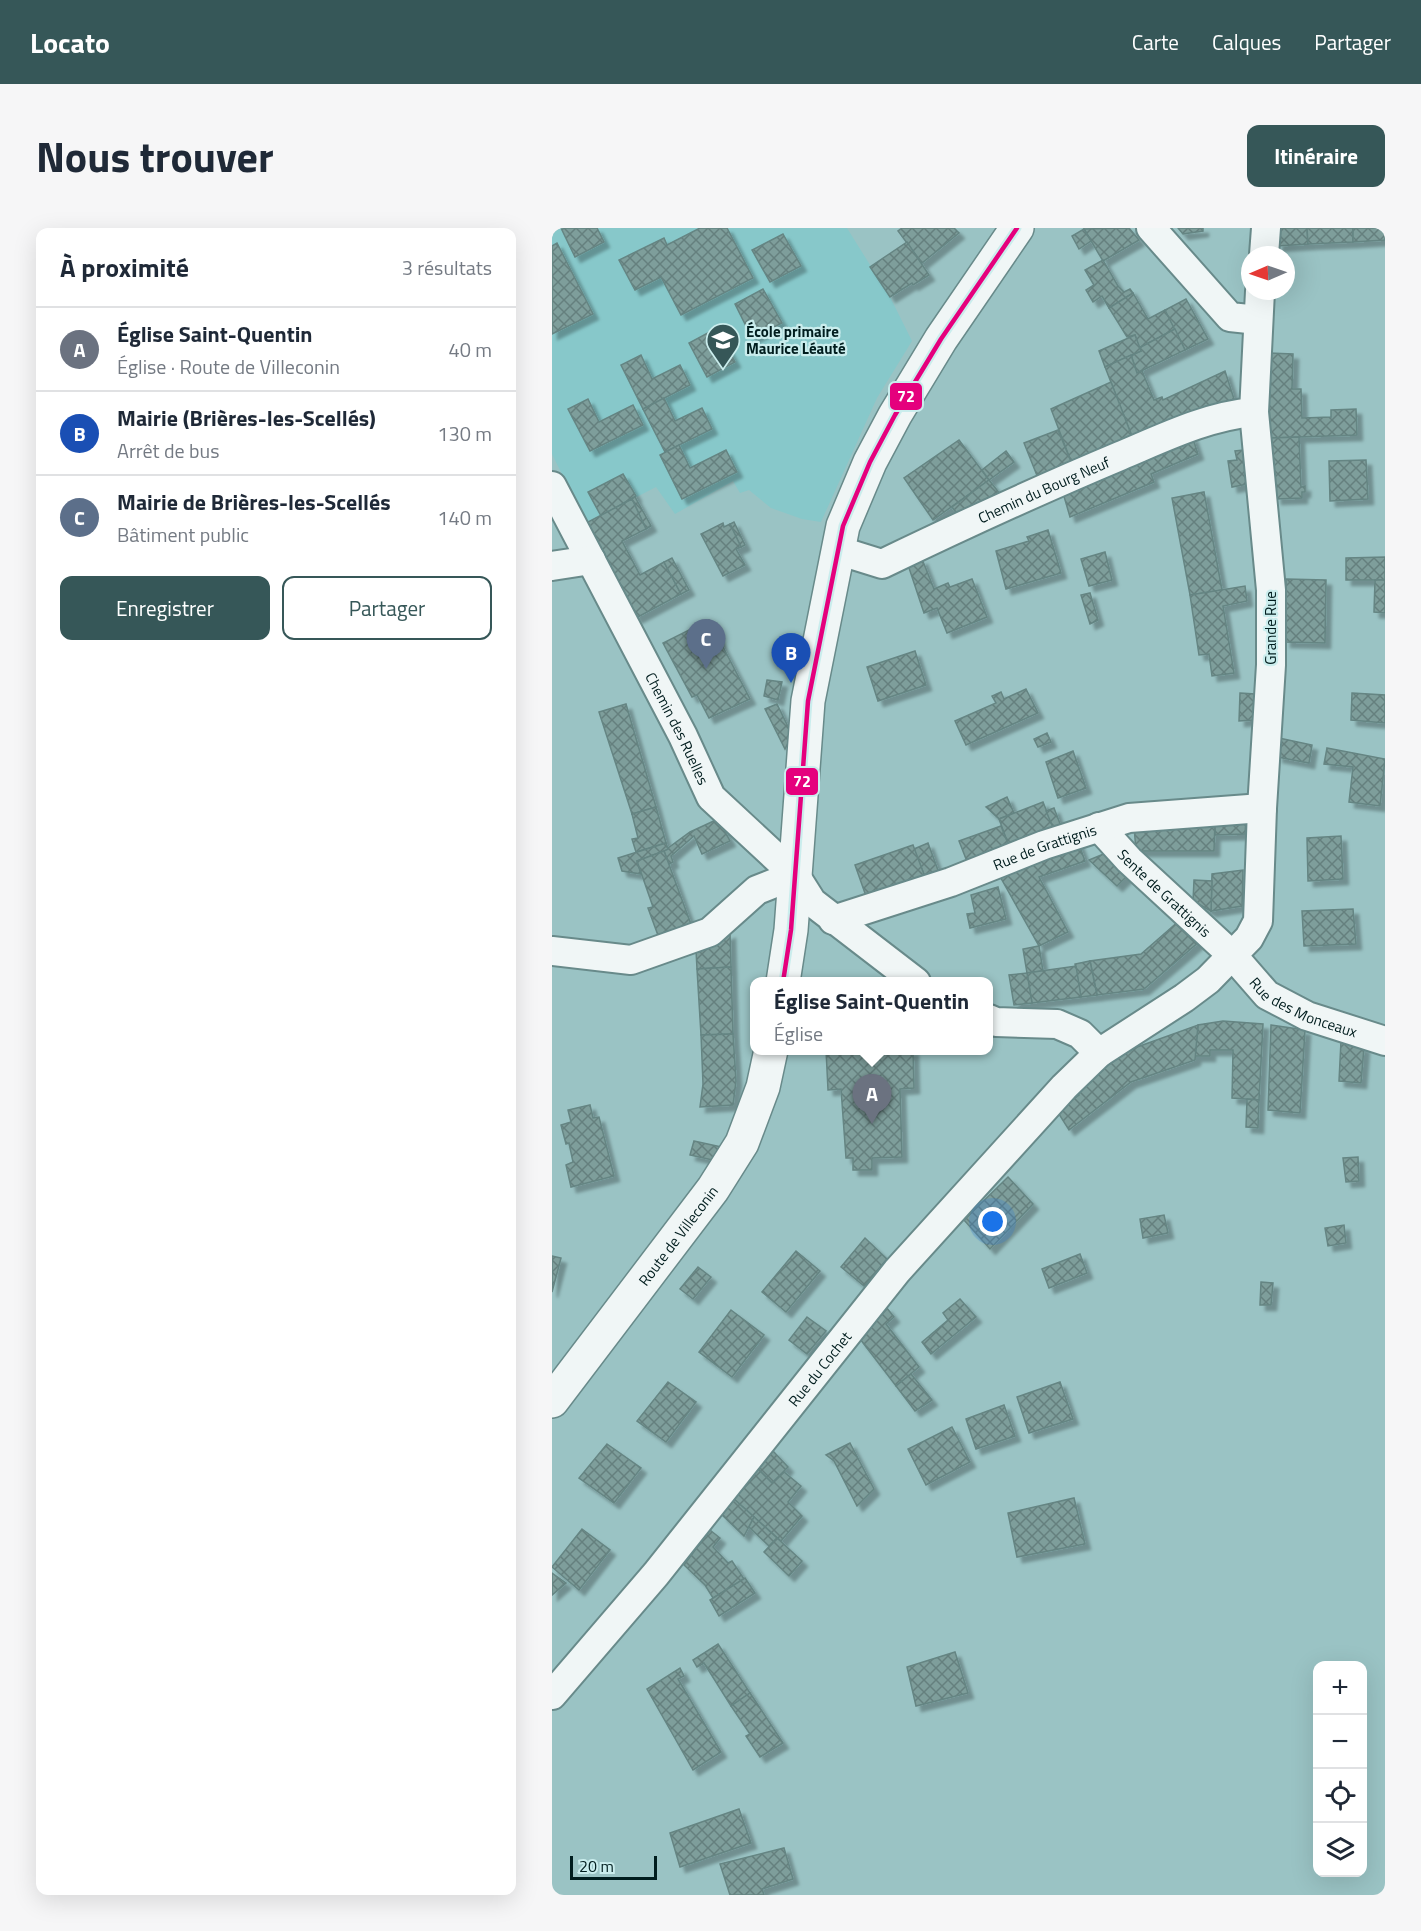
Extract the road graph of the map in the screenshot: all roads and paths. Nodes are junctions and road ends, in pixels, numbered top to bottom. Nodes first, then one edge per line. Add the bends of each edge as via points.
1 (1017, 228) edge
2 (1151, 228) edge
3 (1266, 228) edge
4 (1265, 246) edge
5 (1259, 300) edge
6 (1258, 320) junction
7 (1254, 412) junction
8 (552, 486) edge
9 (837, 550) junction
10 (591, 560) junction
11 (552, 566) edge
12 (1262, 808) junction
13 (1099, 827) junction
14 (795, 875) junction
15 (833, 920) junction
16 (552, 951) edge
17 (1233, 957) junction
18 (784, 977) edge
19 (911, 977) edge
20 (993, 1021) edge
21 (1385, 1041) edge
22 (1099, 1053) junction
23 (770, 1055) edge
24 (552, 1401) edge
25 (552, 1695) edge

1 - 9 main road via 941,339 895,415 870,462
2 - 6 street via 1230,317
3 - 4 street
5 - 6 street, Grande Rue
6 - 7 street, Grande Rue
7 - 9 street, Chemin du Bourg Neuf via 1229,414 1159,439 1026,495 882,564
7 - 12 street, Grande Rue via 1271,590 1271,665
8 - 10 street, Chemin des Ruelles
9 - 14 main road via 808,700
10 - 11 street
10 - 14 street, Chemin des Ruelles via 711,797
12 - 13 street, Rue de Grattignis via 1129,818
12 - 17 street, Grande Rue via 1258,921
13 - 15 street, Rue de Grattignis via 951,882
13 - 17 street, Sente de Grattignis
14 - 15 street, Chemin des Ruelles via 812,902
14 - 16 street via 757,890 710,932 631,960
14 - 18 main road
15 - 19 street, Chemin des Ruelles
17 - 21 street, Rue des Monceaux via 1268,995 1307,1016
17 - 22 street, Rue du Cochet via 1184,998
20 - 22 street via 1057,1024 1080,1034
22 - 25 street, Rue du Cochet via 897,1271 656,1574
23 - 24 main road, Route de Villeconin via 764,1087 742,1143 713,1189

